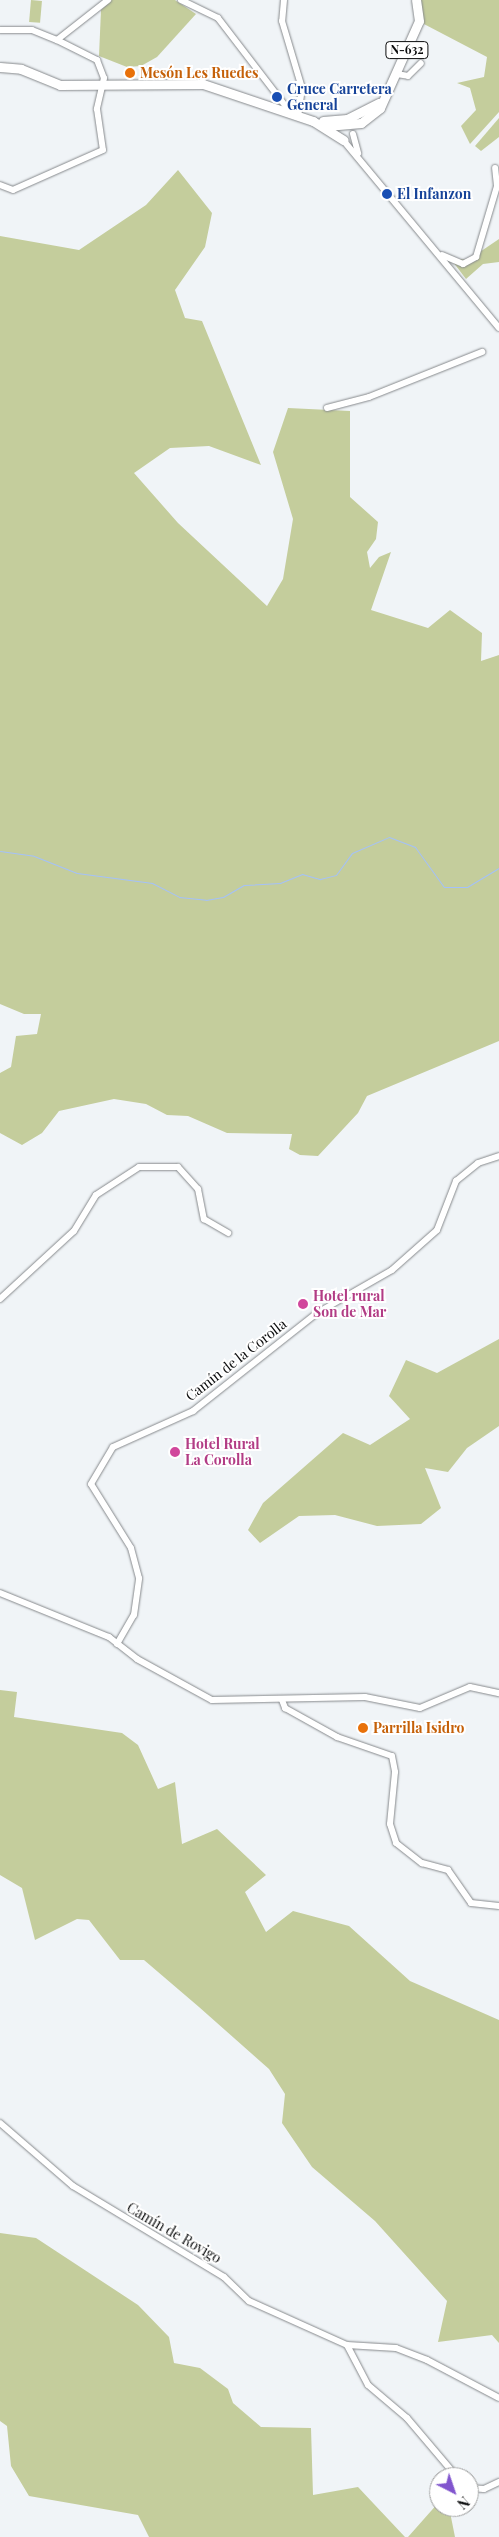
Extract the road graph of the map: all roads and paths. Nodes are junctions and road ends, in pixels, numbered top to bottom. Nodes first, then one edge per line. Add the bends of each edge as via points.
1 (108, 0) edge
2 (181, 0) edge
3 (284, 0) edge
4 (416, 0) edge
5 (0, 30) edge
6 (57, 40) junction
7 (421, 63) dead end
8 (0, 67) edge
9 (397, 74) junction
10 (103, 84) junction
11 (385, 99) junction
12 (366, 112) junction
13 (295, 114) junction
14 (313, 121) junction
15 (334, 121) junction
16 (324, 126) junction
17 (349, 131) junction
18 (343, 140) junction
19 (359, 157) junction
20 (495, 168) dead end
21 (0, 186) edge
22 (496, 198) edge
23 (442, 255) junction
24 (499, 328) edge
25 (482, 352) dead end
26 (327, 408) dead end
27 (499, 1156) edge
28 (228, 1233) dead end
29 (0, 1300) edge
30 (0, 1593) edge
31 (118, 1644) junction
32 (499, 1693) edge
33 (282, 1700) junction
34 (499, 1906) edge
35 (0, 2123) edge
36 (347, 2345) junction
37 (499, 2398) edge
38 (449, 2467) edge
39 (499, 2482) edge
40 (479, 2489) edge

1 - 6 street
2 - 13 street via 218,18
3 - 13 street via 282,21 302,88
4 - 9 highway, N-632 via 419,21
5 - 6 street via 32,30
6 - 10 street via 97,60
7 - 9 street via 408,76
8 - 10 highway, N-632 via 21,69 54,85
9 - 11 highway, N-632
10 - 13 highway, N-632 via 191,82
10 - 21 street via 98,109 103,150 13,190
11 - 12 highway, N-632
11 - 17 highway, N-632 via 377,112
12 - 15 highway, N-632
12 - 17 highway
13 - 14 highway, N-632
14 - 15 highway, N-632
14 - 16 highway, N-632
15 - 17 highway
16 - 17 highway, N-632
16 - 18 highway
17 - 18 highway
17 - 19 street
18 - 19 street
19 - 23 street
20 - 22 street via 498,179
22 - 23 street via 476,258 463,264
23 - 24 street
25 - 26 street via 369,397
27 - 31 street, Camín de la Corolla via 478,1163 456,1181 437,1230 392,1270 316,1313 193,1411 113,1447 91,1484 131,1548 139,1578 134,1615
28 - 29 street via 204,1219 198,1189 178,1167 139,1167 96,1195 74,1231
30 - 31 street
31 - 33 street via 204,1698
32 - 33 street via 470,1687 420,1708 365,1697
33 - 34 street via 285,1708 337,1737 392,1756 395,1772 390,1824 396,1843 422,1864 448,1870 471,1903
35 - 36 street, Camín de Rovigo via 73,2186 224,2277 246,2299
36 - 37 street, Camín de Rovigo via 396,2348 462,2376
36 - 38 street via 368,2385 407,2418
39 - 40 street

